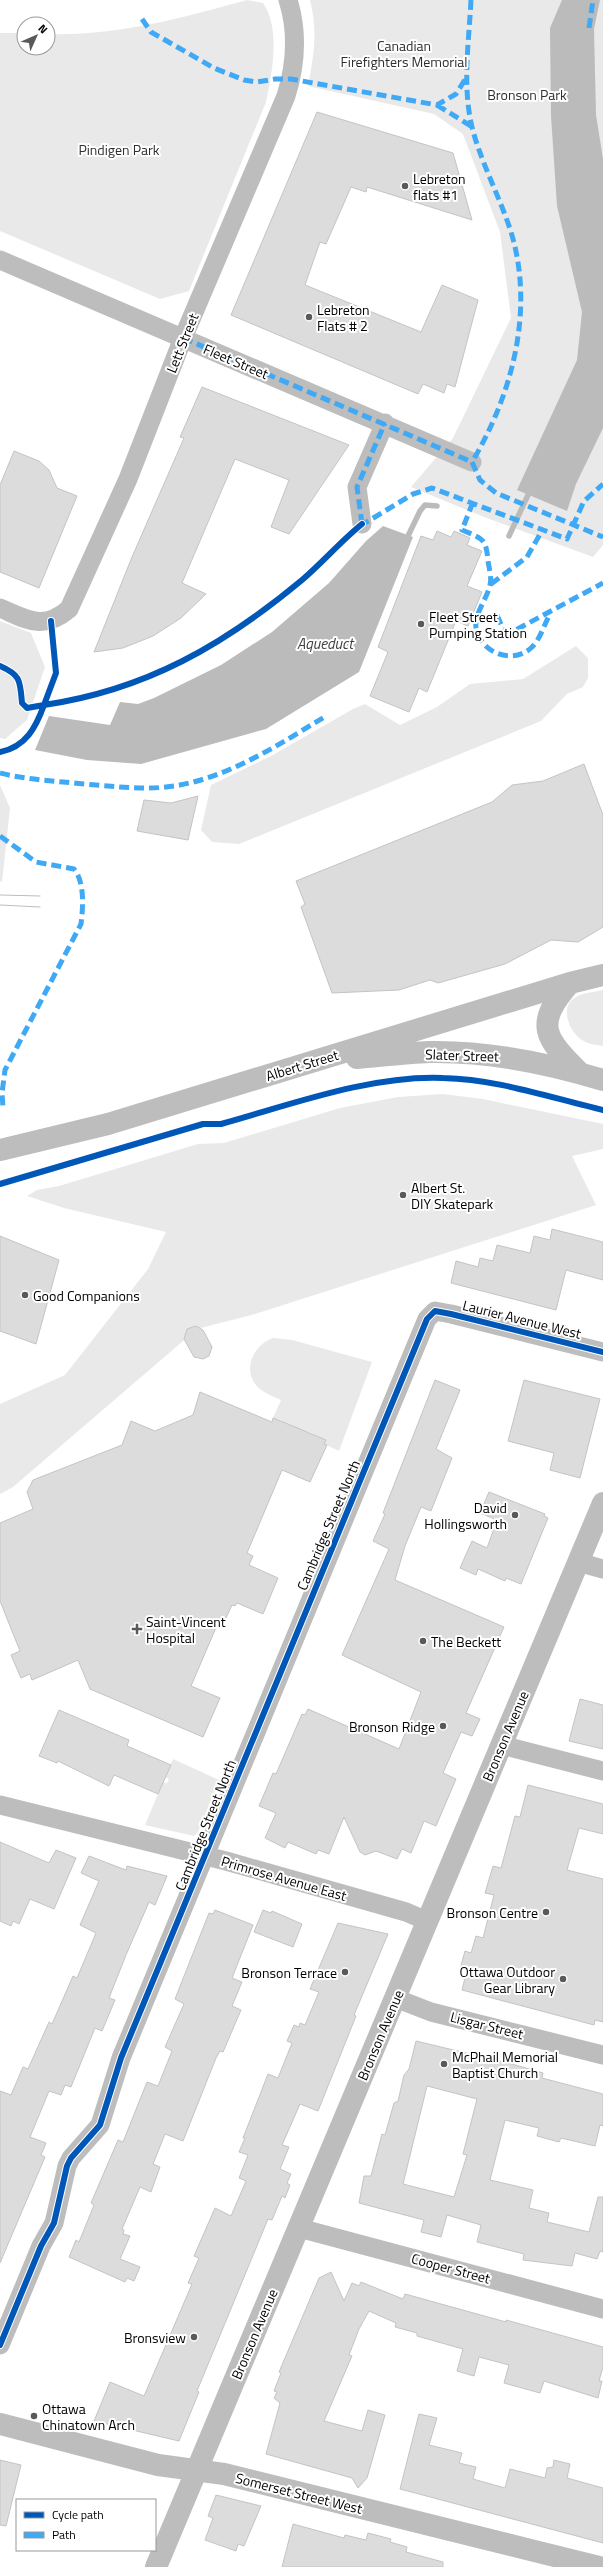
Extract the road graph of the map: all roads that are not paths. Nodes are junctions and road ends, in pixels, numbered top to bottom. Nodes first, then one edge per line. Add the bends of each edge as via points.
1 (288, 0) edge
2 (0, 260) edge
3 (183, 338) junction
4 (385, 424) junction
5 (472, 462) dead end
6 (362, 524) dead end
7 (0, 608) edge
8 (603, 975) edge
9 (570, 983) junction
10 (318, 1061) junction
11 (580, 1073) junction
12 (603, 1080) edge
13 (0, 1150) edge
14 (435, 1311) joint
15 (603, 1352) edge
16 (603, 1503) edge
17 (578, 1562) junction
18 (603, 1570) edge
19 (502, 1745) junction
20 (603, 1771) edge
21 (0, 1805) edge
22 (204, 1856) junction
23 (427, 1921) junction
24 (395, 1998) junction
25 (603, 2054) edge
26 (299, 2228) junction
27 (603, 2309) edge
28 (0, 2345) edge
29 (0, 2424) edge
30 (198, 2469) junction
31 (156, 2567) edge
32 (598, 2567) edge

1 - 3 street, Lett Street via 294,22 295,57 286,96
2 - 3 street, Fleet Street
3 - 4 street, Fleet Street
3 - 7 street, Lett Street via 128,479 69,609 51,621 41,623
4 - 5 street, Fleet Street
4 - 6 street via 357,487
8 - 9 main road, Albert Street
9 - 10 main road, Albert Street
9 - 11 main road via 551,1008 546,1025 550,1040
10 - 11 main road, Slater Street via 430,1052 470,1053 506,1057
10 - 13 main road, Albert Street via 108,1124
11 - 12 main road, Slater Street
14 - 15 street, Laurier Avenue West
14 - 22 street, Cambridge Street North via 427,1319
16 - 17 main road, Bronson Avenue
17 - 18 street
17 - 19 main road, Bronson Avenue
19 - 20 street
19 - 23 main road, Bronson Avenue
21 - 22 street, Primrose Avenue East
22 - 23 street, Primrose Avenue East via 406,1912
22 - 28 street, Cambridge Street North via 121,2058 100,2125 67,2166 54,2223 41,2246
23 - 24 main road, Bronson Avenue
24 - 25 street, Lisgar Street via 431,2012
24 - 26 main road, Bronson Avenue
26 - 27 street, Cooper Street
26 - 30 main road, Bronson Avenue
29 - 30 main road, Somerset Street West via 158,2466
30 - 31 main road, Bronson Avenue
30 - 32 main road, Somerset Street West

